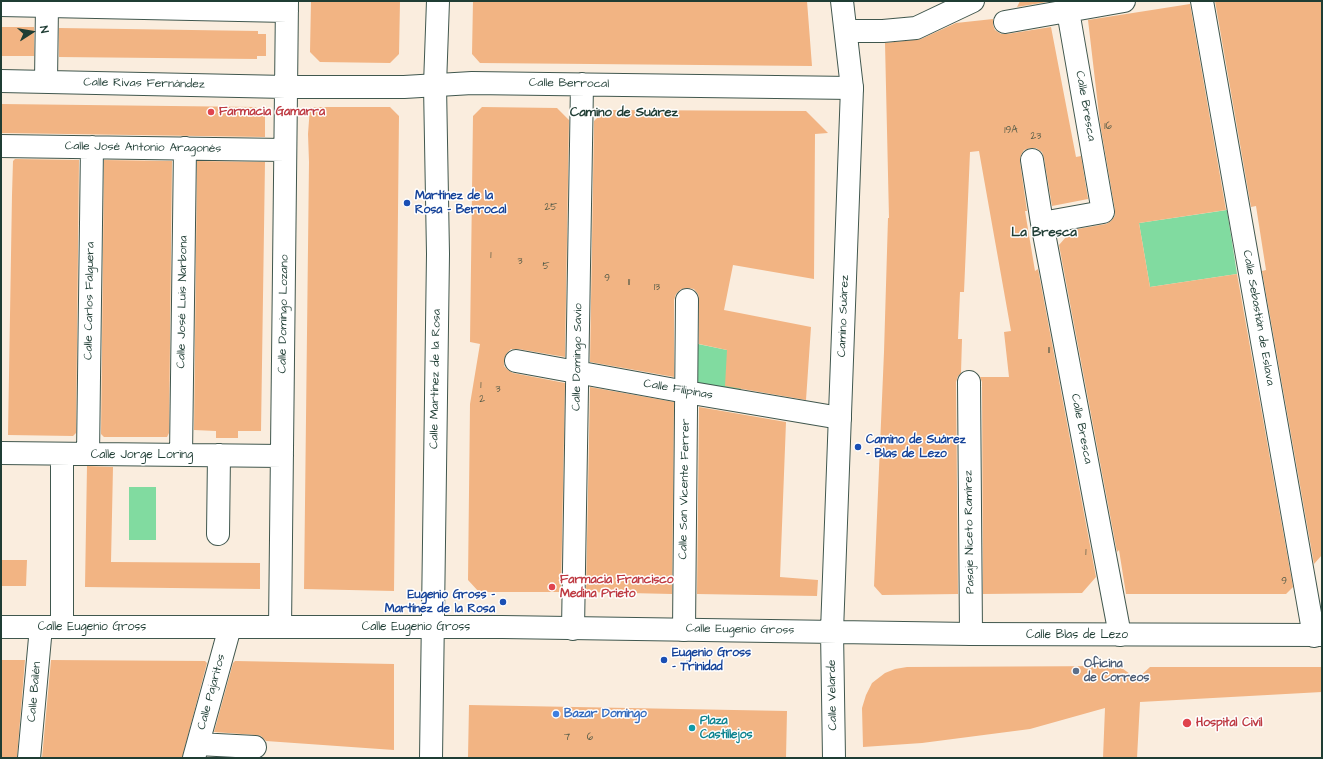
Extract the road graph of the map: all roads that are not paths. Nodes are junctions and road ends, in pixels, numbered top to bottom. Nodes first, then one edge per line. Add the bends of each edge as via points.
1 (2, 1) edge
2 (438, 1) edge
3 (842, 1) edge
4 (973, 1) edge
5 (1124, 1) edge
6 (1202, 1) edge
7 (96, 4) edge
8 (1, 5) edge
9 (187, 5) edge
10 (47, 6) junction
11 (287, 6) edge
12 (1068, 11) junction
13 (1005, 22) dead end
14 (846, 31) junction
15 (1, 81) edge
16 (46, 81) junction
17 (582, 84) junction
18 (435, 85) junction
19 (286, 87) junction
20 (852, 88) junction
21 (1, 146) edge
22 (92, 147) junction
23 (185, 148) junction
24 (285, 150) junction
25 (1032, 160) dead end
26 (1042, 224) junction
27 (687, 300) dead end
28 (516, 361) dead end
29 (578, 372) junction
30 (969, 382) dead end
31 (686, 392) junction
32 (840, 418) junction
33 (1, 454) edge
34 (62, 454) junction
35 (88, 454) junction
36 (182, 455) junction
37 (219, 455) junction
38 (282, 456) junction
39 (218, 534) dead end
40 (1, 627) edge
41 (52, 627) junction
42 (230, 627) junction
43 (280, 627) junction
44 (434, 628) junction
45 (573, 629) junction
46 (684, 630) junction
47 (832, 631) junction
48 (971, 634) junction
49 (1120, 636) junction
50 (1318, 636) edge
51 (254, 748) dead end
52 (196, 751) edge
53 (29, 758) edge
54 (432, 758) edge
55 (834, 758) edge

1 - 8 street
2 - 18 street, Calle Martínez de la Rosa
3 - 14 street, Camino Suárez
4 - 14 street via 916,28
5 - 12 street
6 - 50 street, Calle Sebastián de Eslava
7 - 9 street
7 - 10 street
8 - 10 street
9 - 11 street
10 - 16 street
11 - 19 street, Calle Domingo Lozano
12 - 13 street
12 - 26 street, Calle Bresca via 1103,212
14 - 20 street, Camino Suárez
15 - 16 street, Calle Rivas Fernández
16 - 19 street, Calle Rivas Fernández
17 - 18 street, Calle Berrocal
17 - 20 street, Calle Berrocal
17 - 29 street, Calle Domingo Savio
18 - 19 street, Calle Berrocal
18 - 44 street, Calle Martínez de la Rosa via 438,254
19 - 24 street, Calle Domingo Lozano
20 - 32 street, Camino Suárez
21 - 22 street, Calle José Antonio Aragonés
22 - 23 street, Calle José Antonio Aragonés
22 - 35 street, Calle Carlos Falguera
23 - 24 street, Calle José Antonio Aragonés
23 - 36 street, Calle José Luis Narbona
24 - 38 street, Calle Domingo Lozano
25 - 26 street, Calle Bresca
26 - 49 street, Calle Bresca
27 - 31 street, Calle San Vicente Ferrer
28 - 29 street, Calle Filipinas
29 - 31 street, Calle Filipinas
29 - 45 street, Calle Domingo Savio
30 - 48 street, Pasaje Niceto Ramírez
31 - 32 street, Calle Filipinas
31 - 46 street, Calle San Vicente Ferrer
32 - 47 street, Camino Suárez
33 - 34 street, Calle Jorge Loring
34 - 35 street, Calle Jorge Loring
34 - 41 street
35 - 36 street, Calle Jorge Loring
36 - 37 street, Calle Jorge Loring
37 - 38 street, Calle Jorge Loring
37 - 39 street
38 - 43 street, Calle Domingo Lozano
40 - 41 street, Calle Eugenio Gross
41 - 42 street, Calle Eugenio Gross
41 - 53 street, Calle Bailén
42 - 43 street, Calle Eugenio Gross
42 - 52 street, Calle Pajaritos
43 - 44 street, Calle Eugenio Gross
44 - 45 street, Calle Eugenio Gross
44 - 54 street, Calle Martínez de la Rosa
45 - 46 street, Calle Eugenio Gross
46 - 47 street, Calle Eugenio Gross
47 - 48 street, Calle Blas de Lezo
47 - 55 street, Calle Velarde
48 - 49 street, Calle Blas de Lezo
49 - 50 street, Calle Blas de Lezo
51 - 52 street

